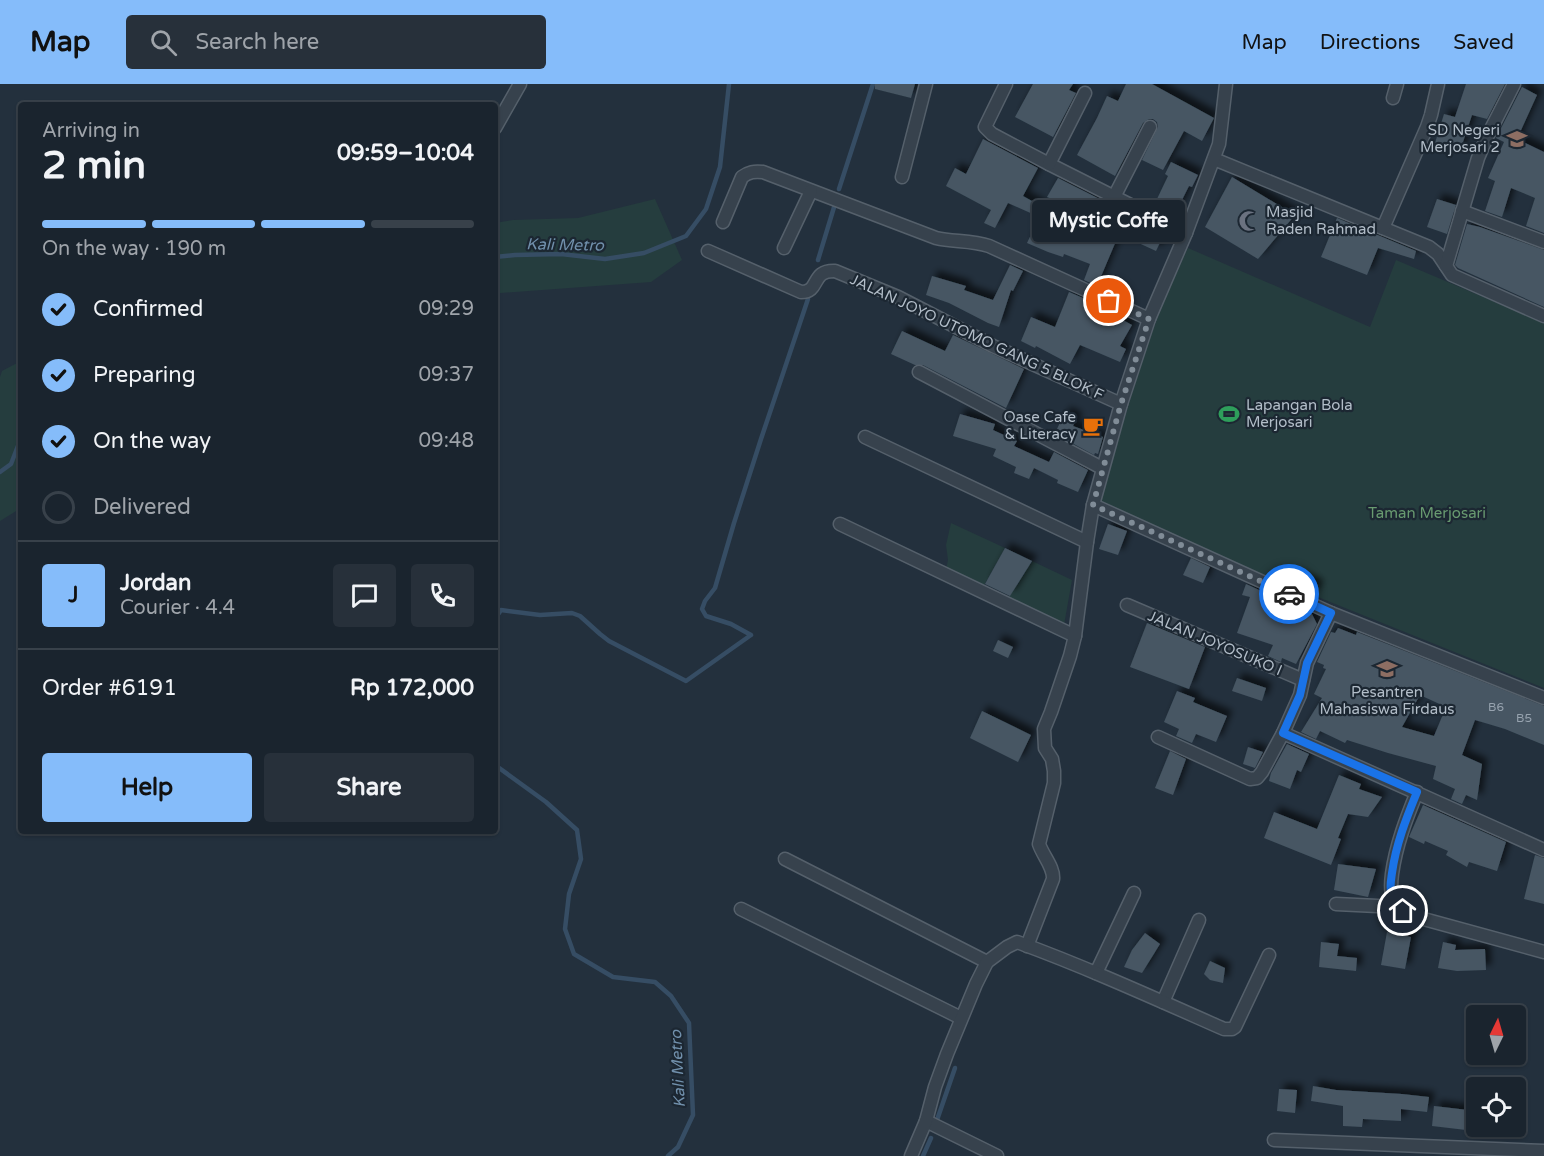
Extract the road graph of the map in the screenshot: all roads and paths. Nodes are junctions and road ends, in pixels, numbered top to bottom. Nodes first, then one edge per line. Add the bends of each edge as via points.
1 (520, 84) edge
2 (926, 84) edge
3 (1006, 84) edge
4 (1397, 84) edge
5 (1438, 84) edge
6 (1514, 84) edge
7 (1222, 86) edge
8 (1085, 93) dead end
9 (1393, 98) dead end
10 (498, 123) edge
11 (1150, 127) dead end
12 (1214, 159) junction
13 (1048, 164) junction
14 (902, 177) dead end
15 (811, 191) junction
16 (1114, 197) junction
17 (1462, 212) junction
18 (723, 222) dead end
19 (1383, 228) junction
20 (1186, 233) junction
21 (1544, 242) edge
22 (784, 248) dead end
23 (708, 251) dead end
24 (1446, 266) junction
25 (1544, 316) edge
26 (1149, 319) junction
27 (919, 372) dead end
28 (1121, 404) junction
29 (865, 437) dead end
30 (1102, 468) junction
31 (1093, 505) junction
32 (840, 524) dead end
33 (1087, 542) junction
34 (1127, 605) dead end
35 (1331, 613) junction
36 (1075, 636) junction
37 (1303, 680) junction
38 (1544, 698) edge
39 (1283, 733) junction
40 (1158, 737) dead end
41 (1417, 792) junction
42 (1544, 850) edge
43 (785, 859) dead end
44 (1134, 893) dead end
45 (1336, 904) dead end
46 (1398, 907) junction
47 (741, 909) dead end
48 (1199, 920) dead end
49 (1027, 946) junction
50 (1544, 952) edge
51 (1269, 955) dead end
52 (987, 962) junction
53 (1096, 973) junction
54 (1163, 1002) junction
55 (961, 1018) junction
56 (926, 1121) junction
57 (1274, 1140) dead end
58 (1544, 1151) edge
59 (911, 1156) edge
60 (997, 1156) edge

1 - 10 street
2 - 14 street
3 - 13 street via 985,127
4 - 9 street
5 - 19 street via 1427,127
6 - 17 street via 1478,158
7 - 12 street via 1219,144
8 - 13 street
11 - 16 street
12 - 19 street
12 - 20 street
13 - 16 street
15 - 18 street via 763,172 748,173 742,177
15 - 22 street
15 - 26 street via 936,238 989,246
16 - 20 street
17 - 21 street
17 - 24 street
19 - 24 street via 1430,247
20 - 26 street
23 - 28 street, JALAN JOYO UTOMO GANG 5 BLOK F via 801,292 813,288 822,273 835,271
24 - 25 street via 1457,279
26 - 28 street
27 - 30 street
28 - 30 street
29 - 33 street
30 - 31 street
31 - 33 street
31 - 35 street
32 - 36 street
33 - 36 street
34 - 37 street, JALAN JOYOSUKO I
35 - 37 street
35 - 38 street
36 - 49 street via 1044,729 1054,783 1039,844 1054,874
37 - 39 street
39 - 40 street via 1262,772 1250,779
39 - 41 street
41 - 42 street
41 - 46 street via 1395,853 1391,886
43 - 52 street
44 - 53 street
45 - 46 street
46 - 50 street via 1408,915
47 - 55 street
48 - 54 street
49 - 52 street via 1017,942
49 - 53 street
51 - 54 street via 1232,1029
52 - 55 street
53 - 54 street
55 - 56 street
56 - 59 street
56 - 60 street
57 - 58 street

